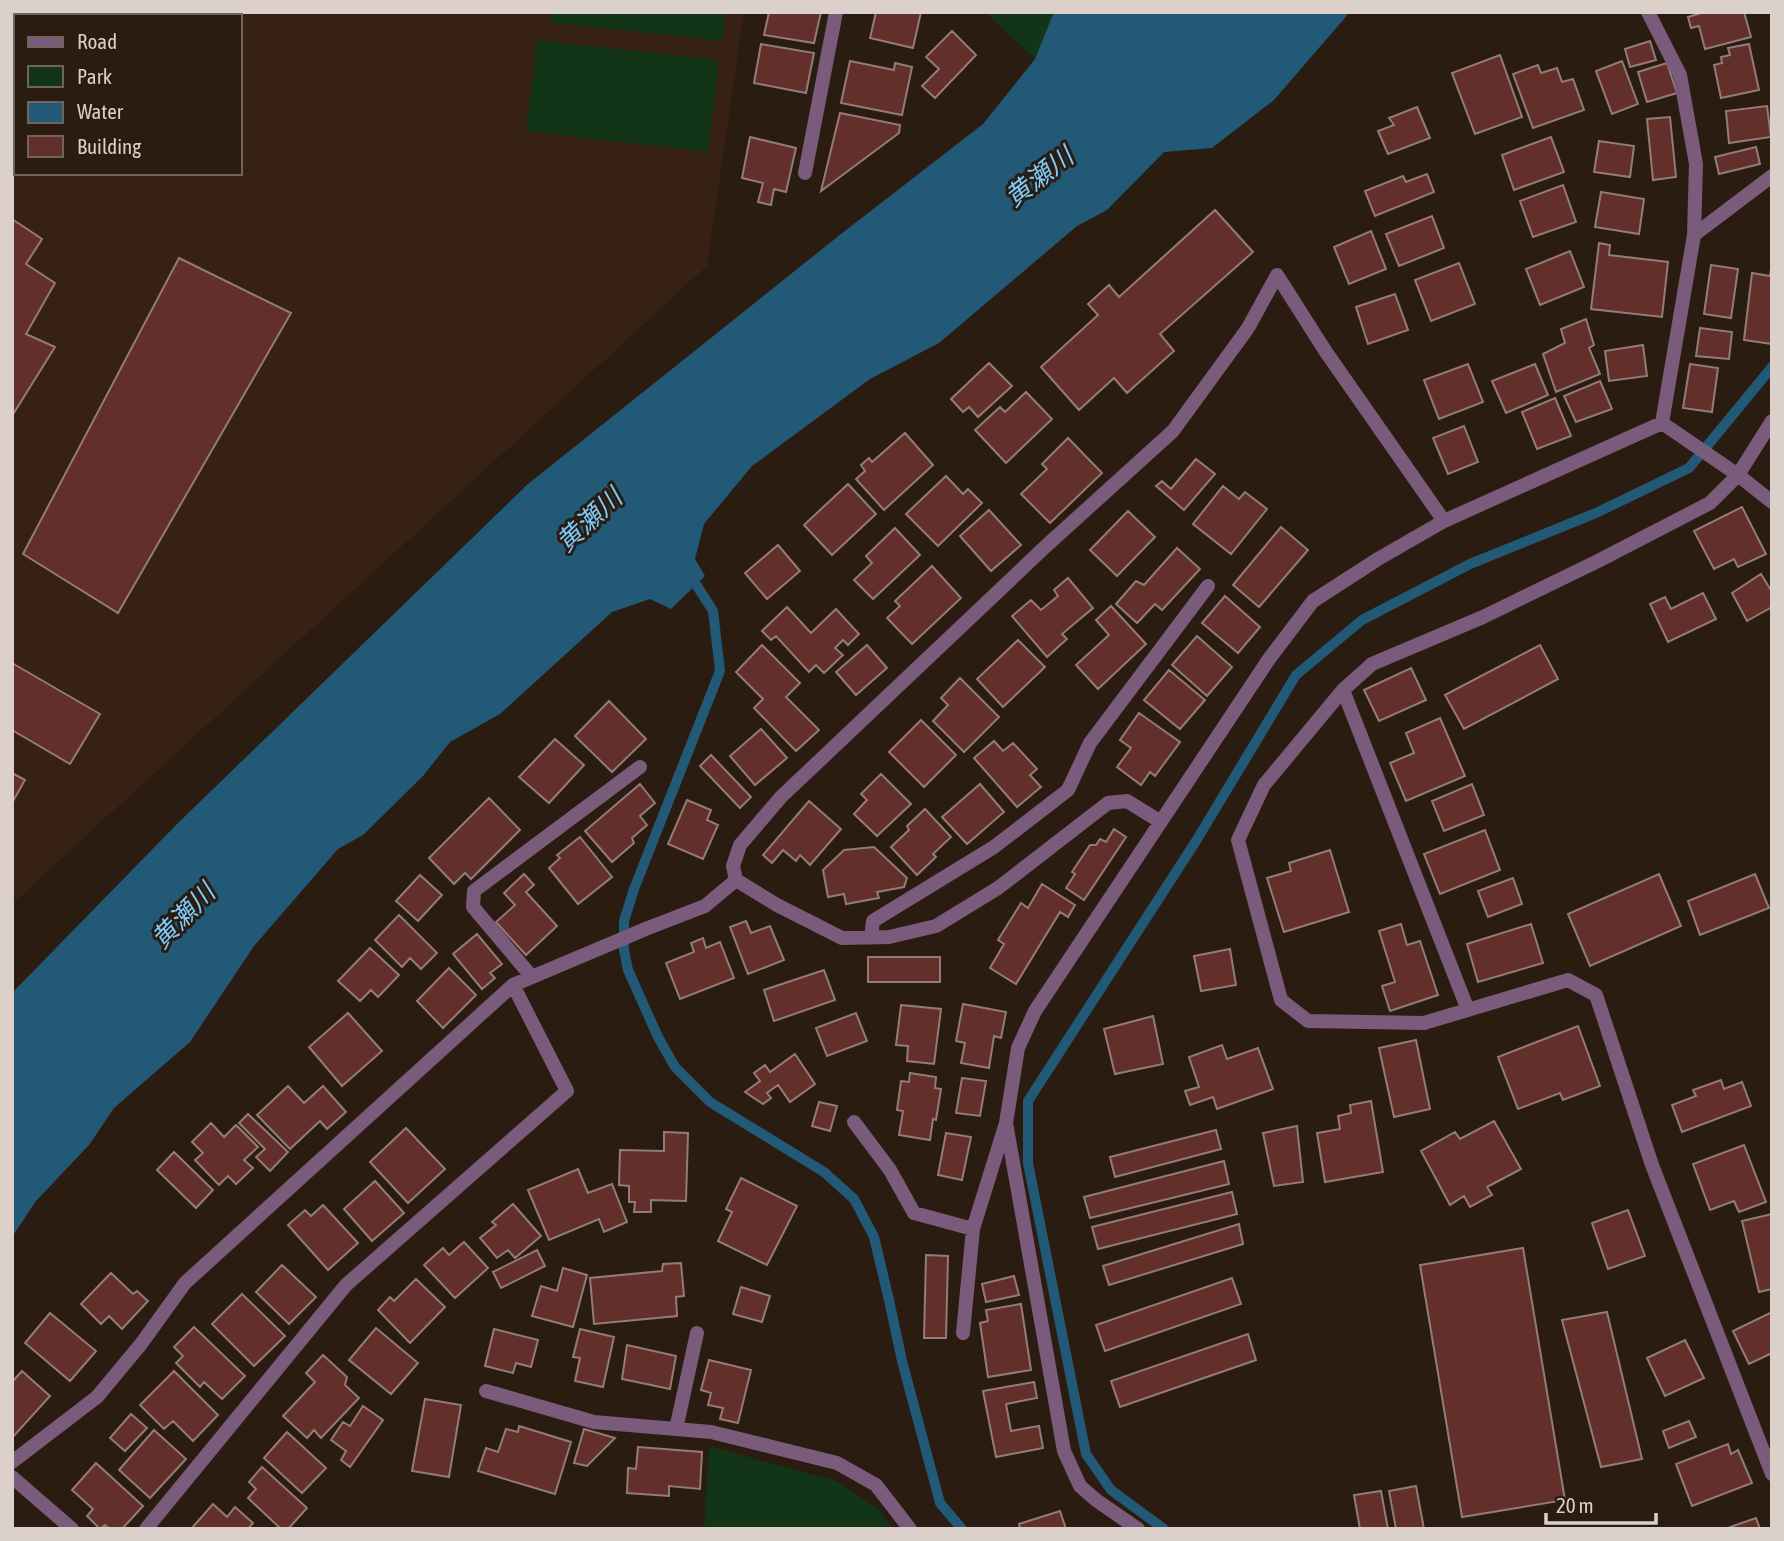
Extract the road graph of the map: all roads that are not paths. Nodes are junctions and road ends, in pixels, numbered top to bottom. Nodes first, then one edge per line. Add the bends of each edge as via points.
1 (836, 12) edge
2 (1648, 12) edge
3 (805, 173) dead end
4 (1772, 176) edge
5 (1694, 235) junction
6 (1772, 421) edge
7 (1662, 424) junction
8 (1738, 475) junction
9 (1772, 502) edge
10 (1444, 521) junction
11 (1208, 586) dead end
12 (1343, 690) junction
13 (640, 767) dead end
14 (1161, 822) junction
15 (736, 880) junction
16 (871, 938) junction
17 (532, 976) junction
18 (513, 985) junction
19 (1468, 1010) junction
20 (854, 1122) dead end
21 (1006, 1123) junction
22 (973, 1229) junction
23 (697, 1333) dead end
24 (963, 1333) dead end
25 (486, 1391) dead end
26 (676, 1429) junction
27 (12, 1462) edge
28 (1772, 1475) edge
29 (12, 1477) edge
30 (72, 1529) edge
31 (146, 1529) edge
32 (910, 1529) edge
33 (1138, 1529) edge

1 - 3 street
2 - 5 street via 1680,75 1696,164
4 - 5 street
5 - 7 street
6 - 8 street
7 - 8 street
7 - 10 street
8 - 9 street
8 - 12 street via 1710,503 1494,611 1372,664
10 - 14 street via 1313,601
10 - 15 street via 1277,275 1248,328 1173,431 781,797 740,845 733,866
11 - 16 street via 1090,743 1068,790 994,847 873,920
12 - 19 street
12 - 19 street via 1264,785 1238,840 1281,1000 1308,1021 1424,1023
13 - 17 street via 474,891 473,907
14 - 16 street via 1127,801 1108,803 998,888 936,926
14 - 21 street via 1035,1011 1018,1048
15 - 16 street via 842,938
15 - 17 street via 705,906
17 - 18 street
18 - 27 street via 185,1283 97,1397
18 - 31 street via 566,1091 346,1285
19 - 28 street via 1569,980 1596,995 1652,1165
20 - 22 street via 890,1170 914,1213
21 - 22 street
21 - 33 street via 1064,1451 1080,1486
22 - 24 street
23 - 26 street
25 - 26 street via 594,1422
26 - 32 street via 711,1432 838,1463 876,1485
29 - 30 street

